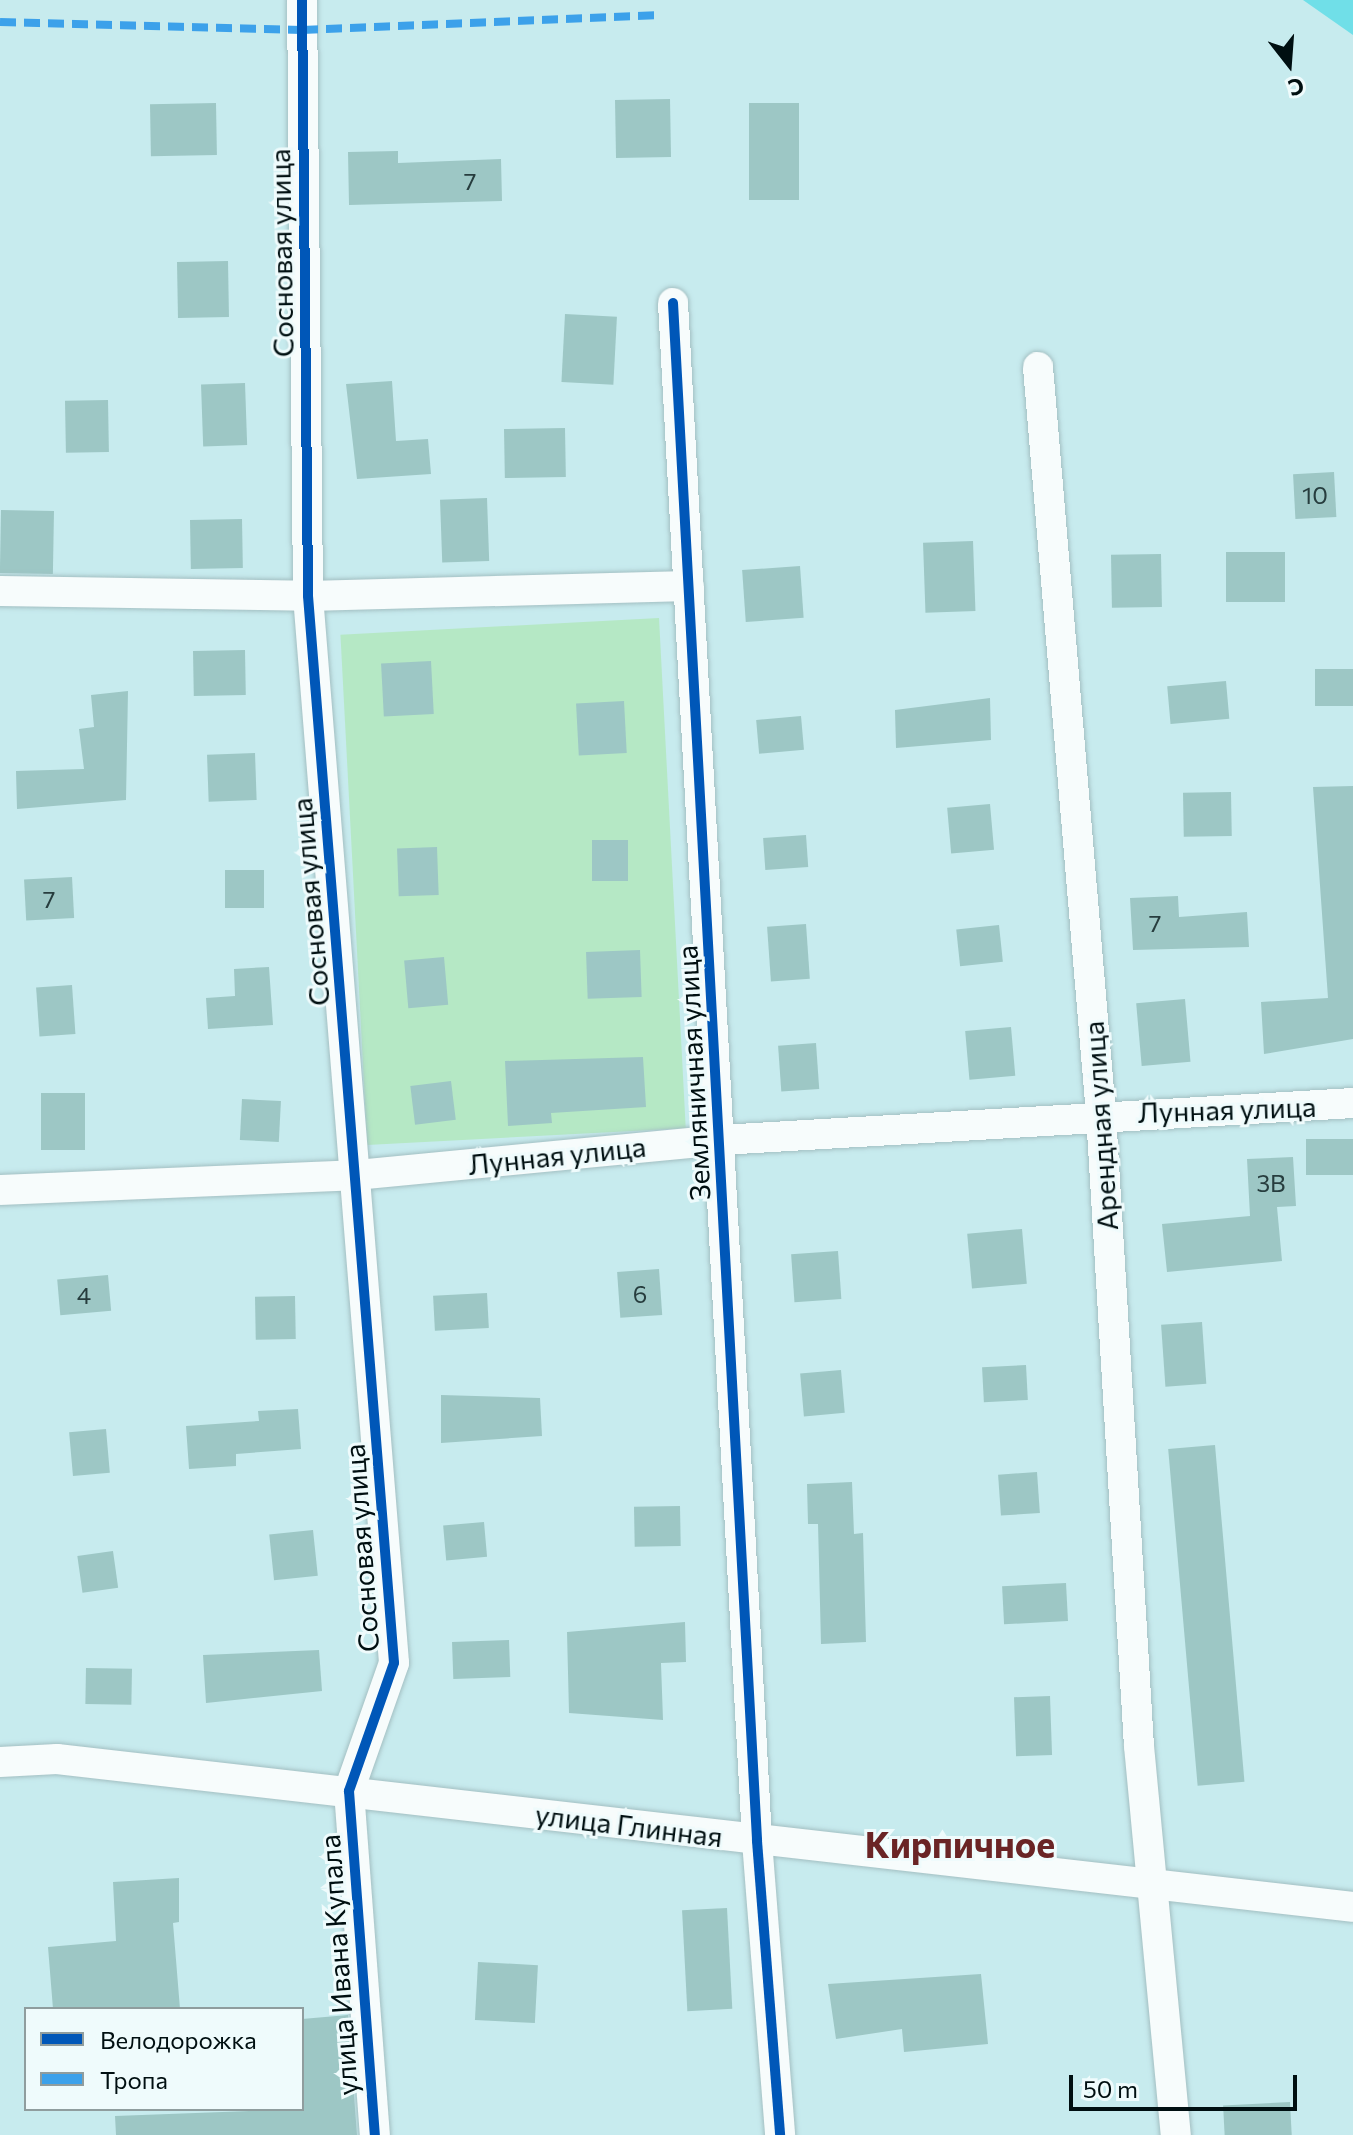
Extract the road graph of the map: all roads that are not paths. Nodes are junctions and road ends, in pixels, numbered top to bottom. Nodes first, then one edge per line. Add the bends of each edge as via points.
1 (302, 0) edge
2 (673, 303) dead end
3 (1038, 367) dead end
4 (689, 586) junction
5 (0, 591) edge
6 (308, 596) junction
7 (1353, 1103) edge
8 (1101, 1114) junction
9 (721, 1140) junction
10 (357, 1175) junction
11 (0, 1190) edge
12 (0, 1762) edge
13 (349, 1791) junction
14 (757, 1841) junction
15 (1154, 1887) junction
16 (1353, 1907) edge
17 (375, 2135) edge
18 (780, 2135) edge
19 (1176, 2135) edge

1 - 6 street, Сосновая улица
2 - 4 street, Земляничная улица
3 - 8 street, Арендная улица
4 - 6 street
4 - 9 street, Земляничная улица
5 - 6 street
6 - 10 street, Сосновая улица
7 - 8 street, Лунная улица
8 - 9 street, Лунная улица
8 - 15 street, Арендная улица
9 - 10 street, Лунная улица
9 - 14 street, Земляничная улица
10 - 11 street, Лунная улица
10 - 13 street, Сосновая улица via 394,1663
12 - 13 street, улица Глинная via 57,1759
13 - 14 street, улица Глинная
13 - 17 street, улица Ивана Купала
14 - 15 street, улица Глинная
14 - 18 street, Земляничная улица
15 - 16 street, улица Глинная
15 - 19 street, Арендная улица

